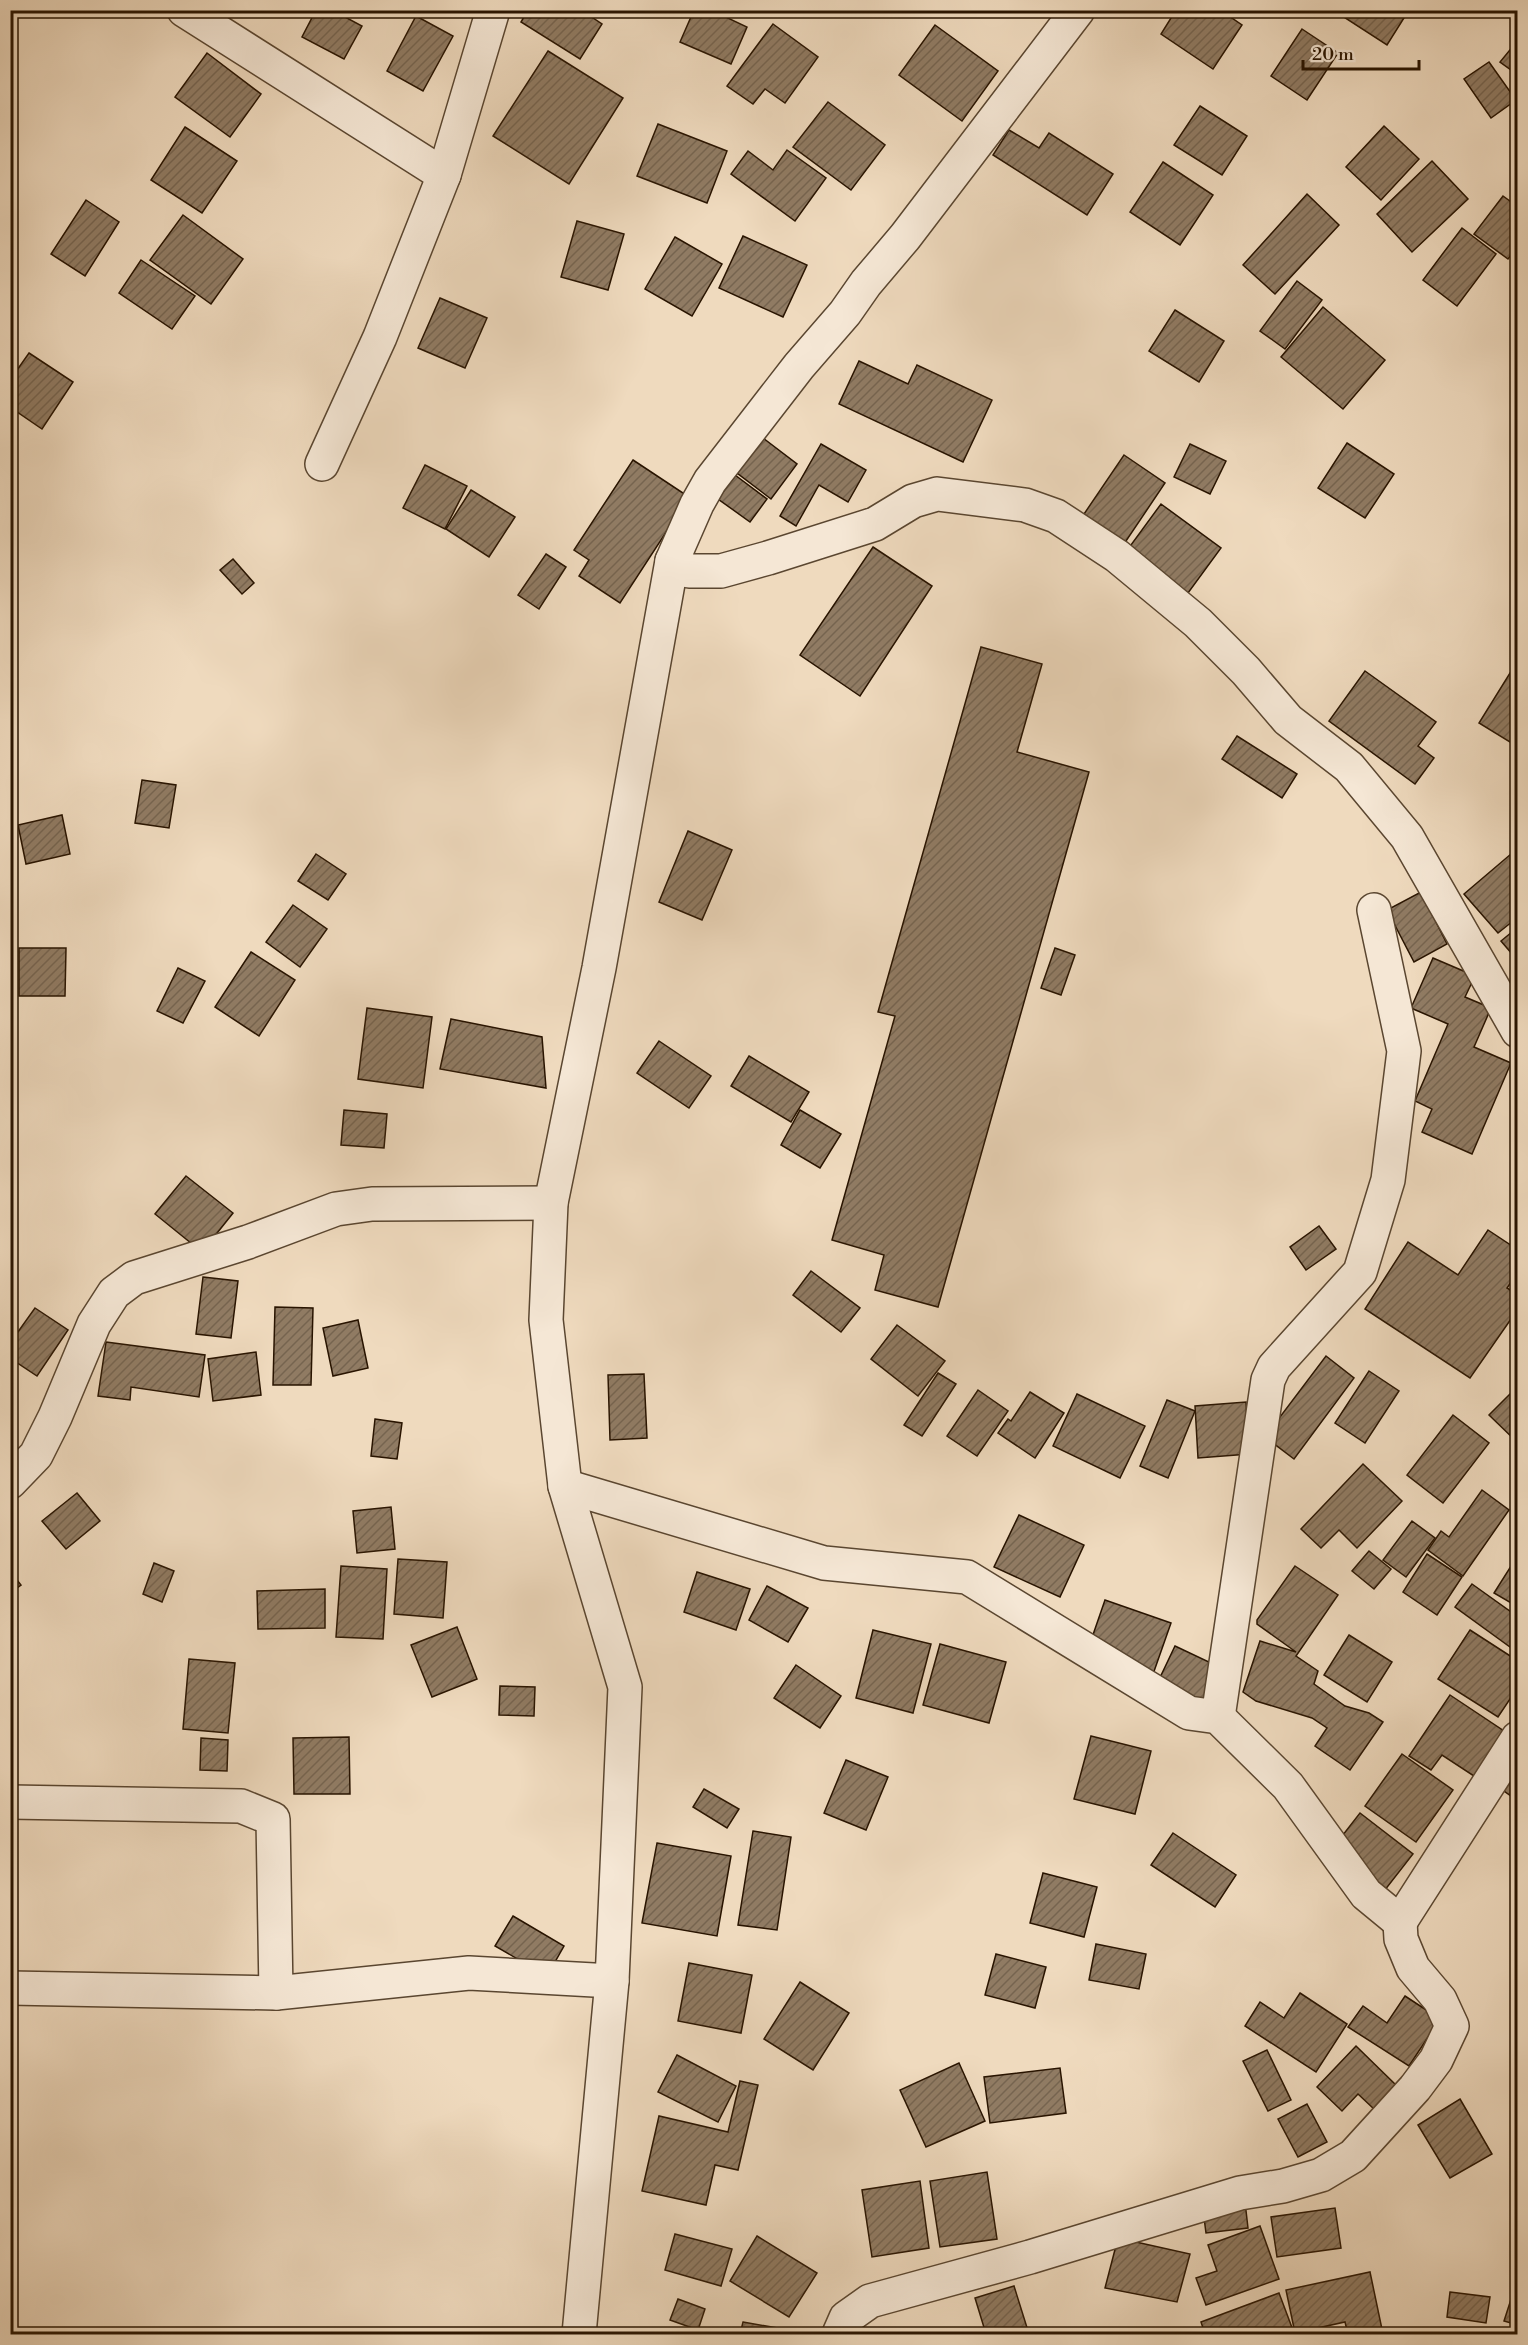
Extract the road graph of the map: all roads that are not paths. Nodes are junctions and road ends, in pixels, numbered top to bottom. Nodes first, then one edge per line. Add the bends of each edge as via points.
1 (184, 10) edge
2 (492, 10) edge
3 (1078, 10) edge
4 (444, 175) junction
5 (322, 464) dead end
6 (672, 561) junction
7 (1374, 910) dead end
8 (1518, 1030) edge
9 (551, 1203) junction
10 (10, 1482) edge
11 (565, 1486) junction
12 (1218, 1717) junction
13 (1518, 1738) edge
14 (10, 1802) edge
15 (1400, 1922) junction
16 (612, 1981) junction
17 (10, 1988) edge
18 (276, 1993) junction
19 (579, 2334) edge
20 (839, 2334) edge

1 - 4 street
2 - 4 street
3 - 6 street via 710,481
4 - 5 street via 380,337
6 - 8 street via 689,571 721,571 875,524 913,501 937,494 1025,505 1056,516 1117,556 1198,623 1288,720 1349,766 1407,837
6 - 9 street via 599,968
7 - 12 street via 1404,1051 1388,1180 1360,1272 1274,1367 1268,1380
9 - 10 street via 372,1203 336,1209 134,1278 114,1293 94,1324 36,1455
9 - 11 street via 546,1320
11 - 12 street via 824,1563 967,1578 1189,1713
11 - 16 street via 625,1687
12 - 15 street via 1288,1786 1366,1894
13 - 15 street
14 - 18 street via 241,1806 273,1820
15 - 20 street via 1401,1939 1413,1968 1440,2000 1452,2026 1422,2079 1353,2156 1321,2175 1240,2193 870,2301 846,2318
16 - 18 street via 469,1973
16 - 19 street
17 - 18 street

